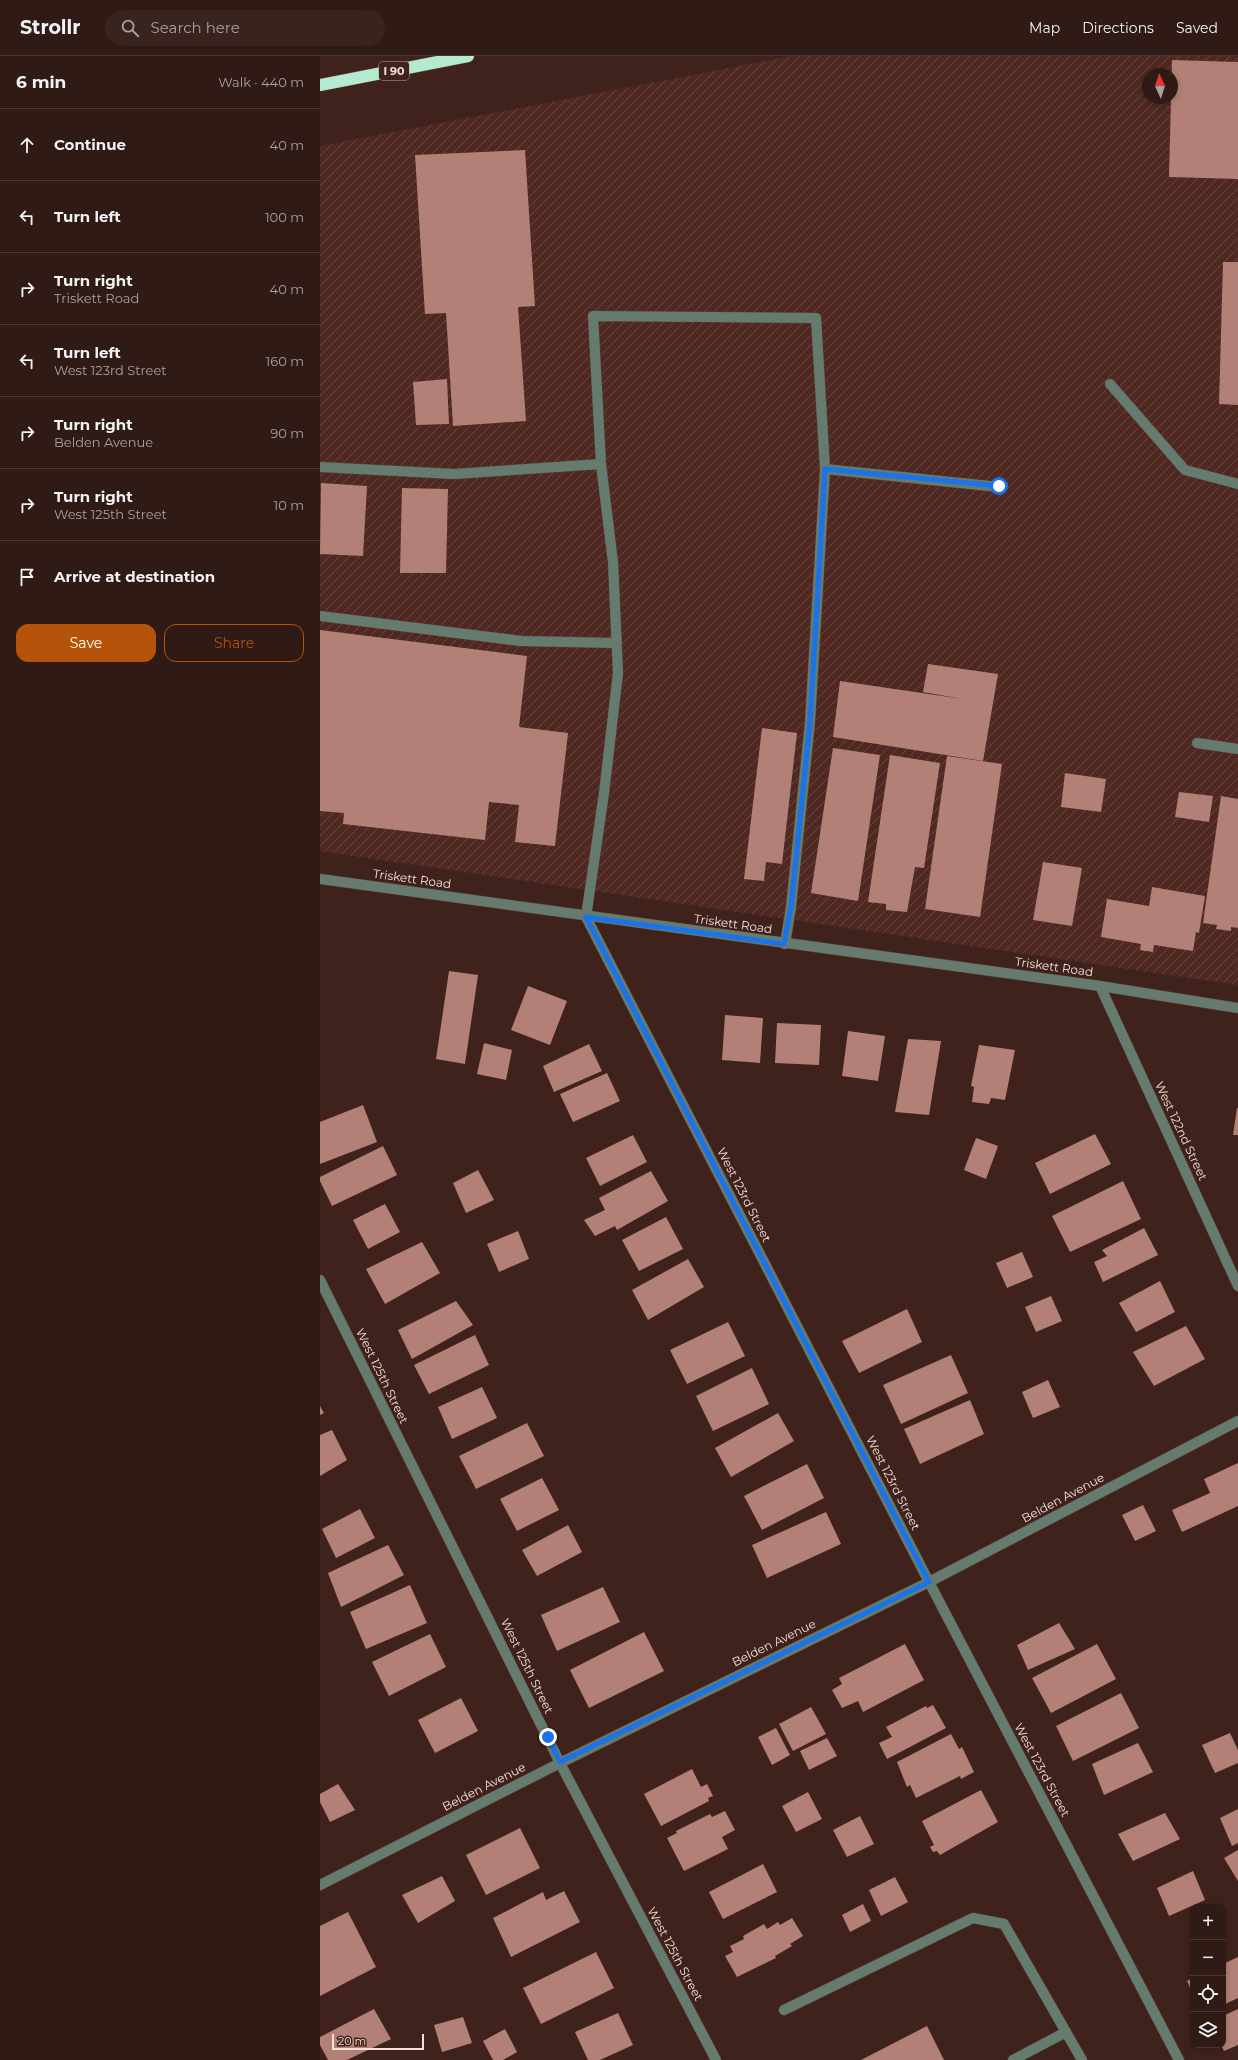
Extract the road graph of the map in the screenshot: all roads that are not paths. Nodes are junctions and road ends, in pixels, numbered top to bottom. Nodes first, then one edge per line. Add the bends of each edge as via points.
1 (468, 56) edge
2 (320, 85) edge
3 (1110, 384) dead end
4 (601, 464) junction
5 (320, 467) edge
6 (825, 469) junction
7 (1238, 484) edge
8 (999, 486) dead end
9 (320, 616) edge
10 (616, 643) junction
11 (1197, 743) dead end
12 (1238, 749) edge
13 (320, 879) edge
14 (586, 917) junction
15 (784, 944) junction
16 (1100, 986) junction
17 (1238, 1008) edge
18 (320, 1280) edge
19 (1238, 1286) edge
20 (1238, 1421) edge
21 (929, 1582) junction
22 (560, 1762) junction
23 (320, 1885) edge
24 (784, 2010) dead end
25 (1066, 2032) junction
26 (1177, 2059) edge
27 (716, 2060) edge
28 (1013, 2060) edge
29 (1082, 2060) edge

1 - 2 highway, I 90
3 - 7 street via 1185,470
4 - 5 street via 454,474
4 - 6 street via 593,316 816,318
4 - 10 street via 613,562
6 - 8 street
6 - 15 street via 810,722 791,907
9 - 10 street via 520,641
10 - 14 street via 618,673
11 - 12 street
13 - 14 street, Triskett Road
14 - 15 street, Triskett Road
14 - 21 street, West 123rd Street
15 - 16 street, Triskett Road
16 - 17 street, Triskett Road
16 - 19 street, West 122nd Street
18 - 22 street, West 125th Street
20 - 21 street, Belden Avenue
21 - 22 street, Belden Avenue
21 - 26 street, West 123rd Street
22 - 23 street, Belden Avenue
22 - 27 street, West 125th Street
24 - 25 street via 974,1918 1004,1924
25 - 28 street
25 - 29 street

